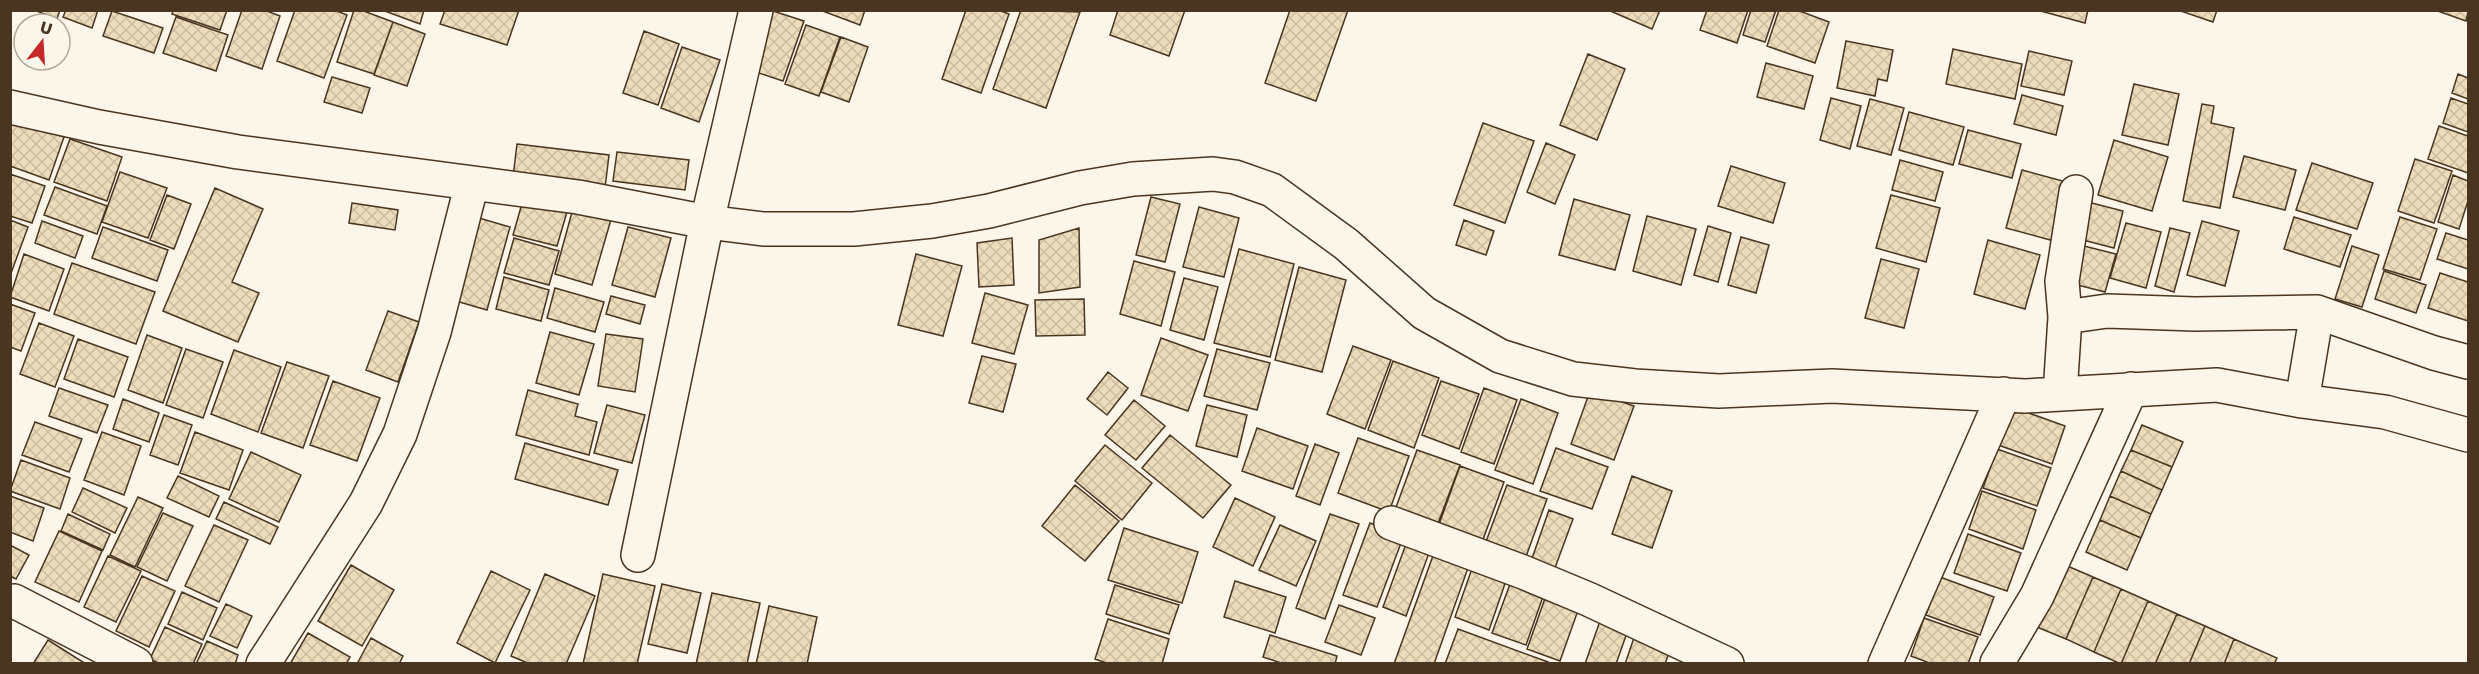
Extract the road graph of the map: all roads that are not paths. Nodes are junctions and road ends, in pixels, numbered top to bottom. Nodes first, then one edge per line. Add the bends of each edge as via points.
1 (756, 10) edge
2 (10, 107) edge
3 (472, 183) junction
4 (2076, 192) dead end
5 (707, 222) junction
6 (2317, 312) junction
7 (2065, 317) junction
8 (2469, 362) edge
9 (2131, 389) junction
10 (2004, 394) junction
11 (2060, 394) junction
12 (2302, 401) junction
13 (2469, 435) edge
14 (1391, 523) dead end
15 (638, 555) dead end
16 (14, 601) dead end
17 (136, 663) edge
18 (263, 663) edge
19 (1727, 663) edge
20 (1885, 663) edge
21 (1997, 663) edge

1 - 5 street
2 - 3 street via 238,152
3 - 5 street via 578,197
3 - 18 street via 434,332 400,434 366,503
4 - 7 street via 2062,281
5 - 10 street via 763,229 854,229 989,211 1133,179 1213,174 1272,190 1346,244 1424,313 1500,356 1573,379 1719,391 1832,386
5 - 15 street
6 - 7 street via 2107,311
6 - 8 street
6 - 12 street
7 - 11 street
9 - 11 street
9 - 12 street via 2217,385
9 - 21 street via 2037,596
10 - 11 street
10 - 20 street
12 - 13 street via 2385,412
14 - 19 street via 1523,572
16 - 17 street

